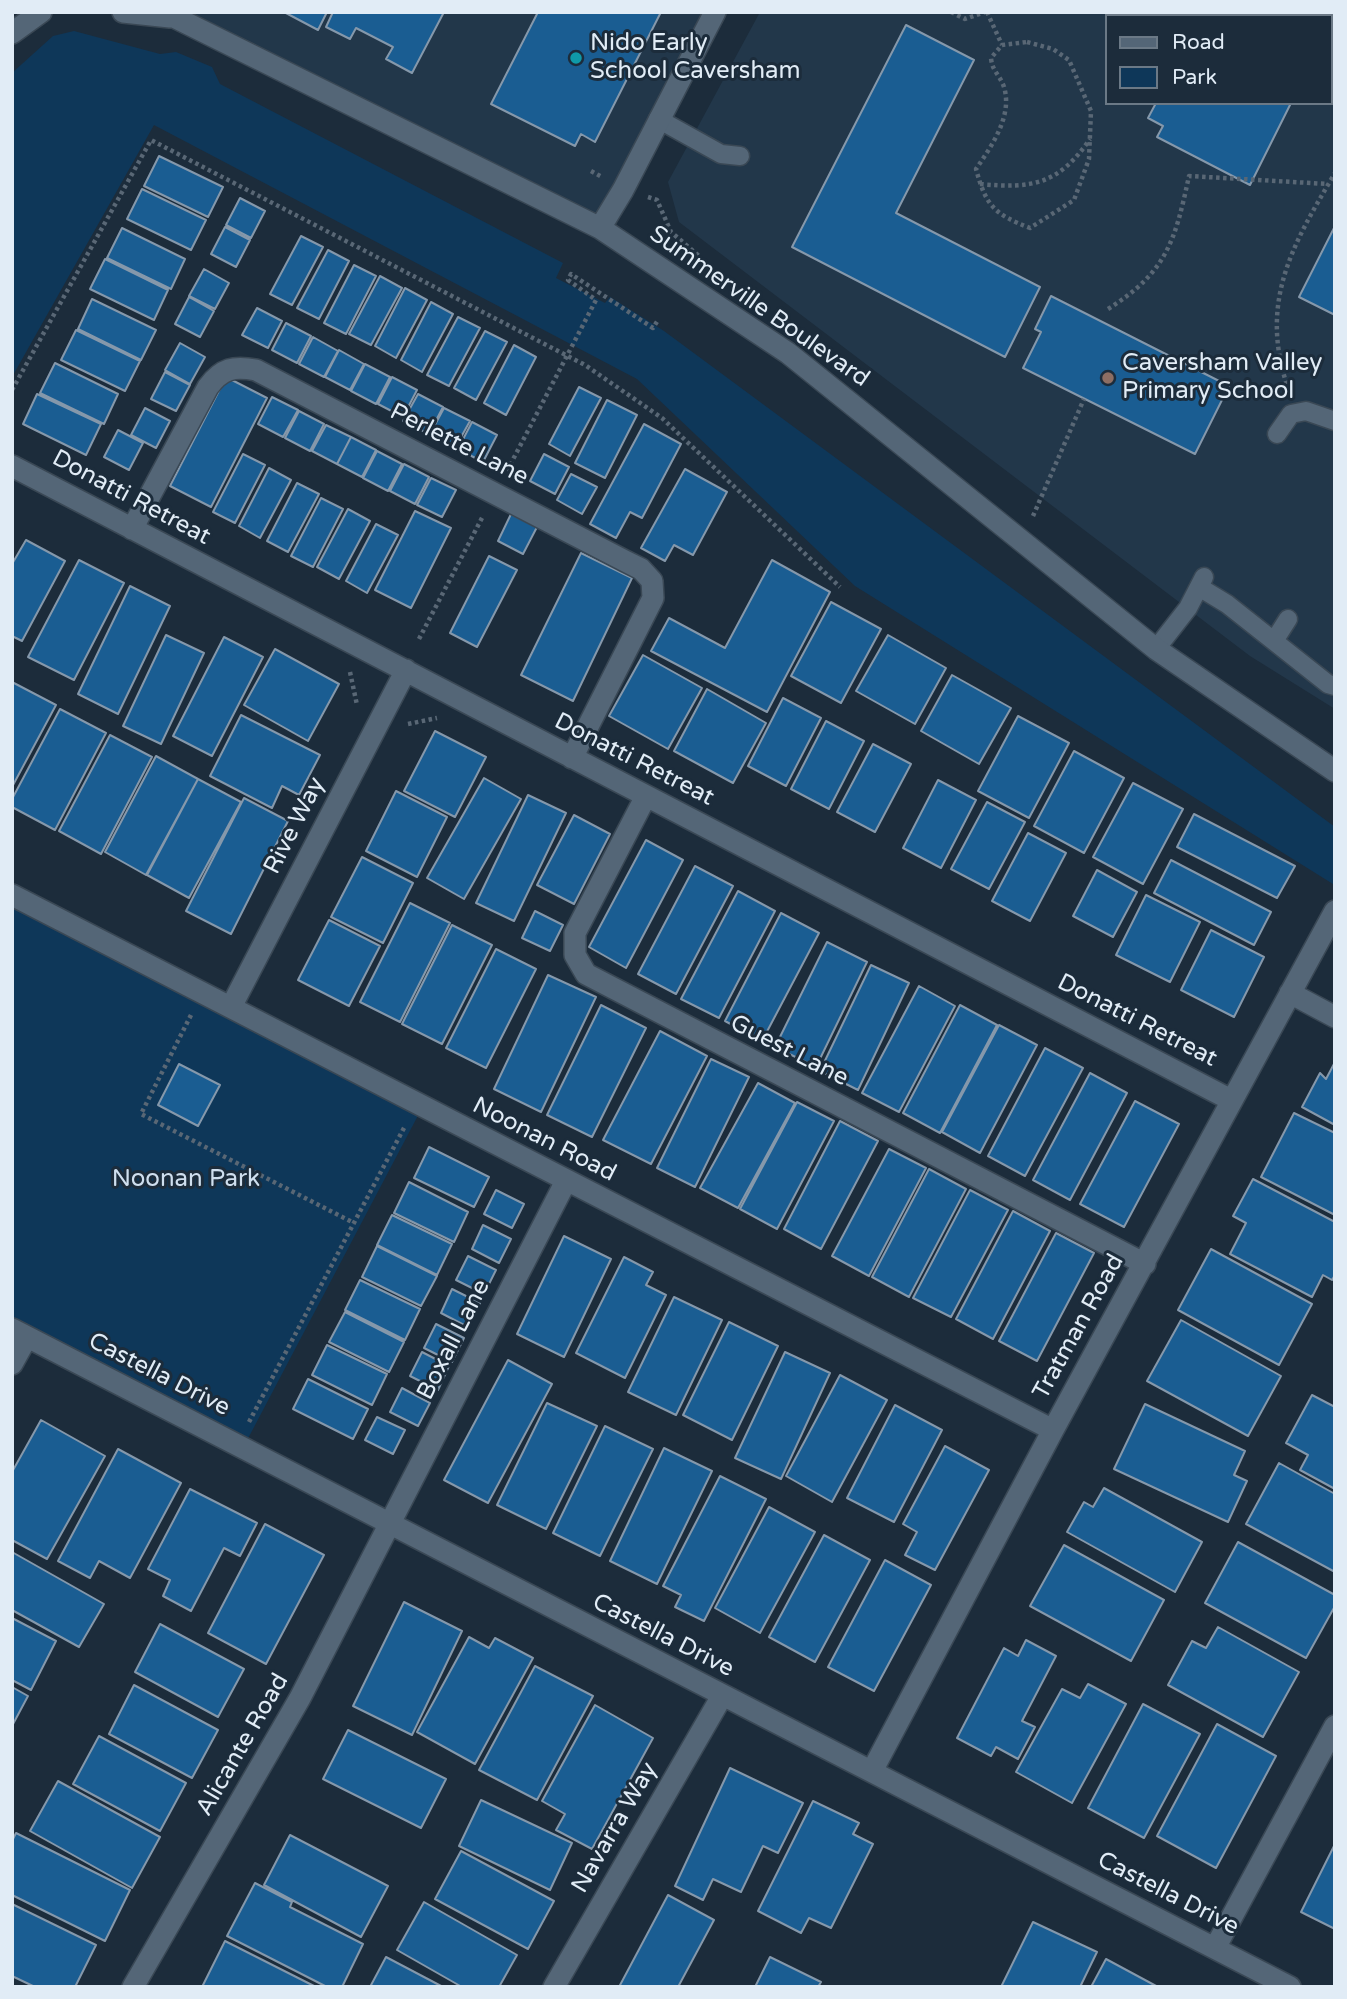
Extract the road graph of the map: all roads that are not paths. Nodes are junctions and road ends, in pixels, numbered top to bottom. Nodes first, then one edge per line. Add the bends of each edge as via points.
1 (41, 12) edge
2 (123, 12) edge
3 (715, 12) edge
4 (167, 15) edge
5 (12, 33) edge
6 (659, 119) junction
7 (740, 156) dead end
8 (600, 228) junction
9 (1335, 421) edge
10 (1277, 434) dead end
11 (12, 466) edge
12 (131, 529) junction
13 (1288, 619) dead end
14 (1274, 641) junction
15 (1156, 649) junction
16 (406, 670) junction
17 (1335, 686) edge
18 (572, 758) junction
19 (1335, 771) edge
20 (646, 796) junction
21 (13, 898) edge
22 (1335, 911) edge
23 (1290, 993) junction
24 (231, 1007) junction
25 (1335, 1017) edge
26 (1231, 1100) junction
27 (566, 1181) junction
28 (1145, 1264) junction
29 (20, 1333) edge
30 (12, 1364) edge
31 (1053, 1430) junction
32 (389, 1524) junction
33 (722, 1696) junction
34 (1335, 1726) edge
35 (872, 1771) junction
36 (1215, 1948) junction
37 (134, 1987) edge
38 (554, 1987) edge
39 (1290, 1987) edge

1 - 5 street
2 - 4 street, Summerville Boulevard
3 - 6 street
4 - 8 street, Summerville Boulevard
6 - 7 lane via 721,153
6 - 8 street
8 - 15 street, Summerville Boulevard via 788,353
9 - 10 lane via 1323,415 1291,414
11 - 12 street, Donatti Retreat
12 - 16 street, Donatti Retreat
12 - 18 street, Perlette Lane via 208,387 228,368 241,367 256,370 613,554 641,569 652,581 653,598
13 - 14 lane
14 - 15 lane via 1202,582
14 - 17 lane
15 - 19 street, Summerville Boulevard
16 - 18 street, Donatti Retreat
16 - 24 street, Rive Way
18 - 20 street, Donatti Retreat
20 - 26 street, Donatti Retreat
20 - 28 street, Guest Lane via 575,933 575,955 586,974
21 - 24 street, Noonan Road
22 - 23 street, Tratman Road
23 - 25 street
23 - 26 street, Tratman Road
24 - 27 street, Noonan Road
26 - 28 street, Tratman Road
27 - 31 street, Noonan Road
27 - 32 street, Boxall Lane
28 - 31 street, Tratman Road
29 - 30 street
29 - 32 street, Castella Drive
31 - 35 street, Tratman Road
32 - 33 street, Castella Drive
32 - 37 street, Alicante Road via 300,1699
33 - 35 street, Castella Drive
33 - 38 street, Navarra Way
34 - 36 street
35 - 36 street, Castella Drive
36 - 39 street, Castella Drive

